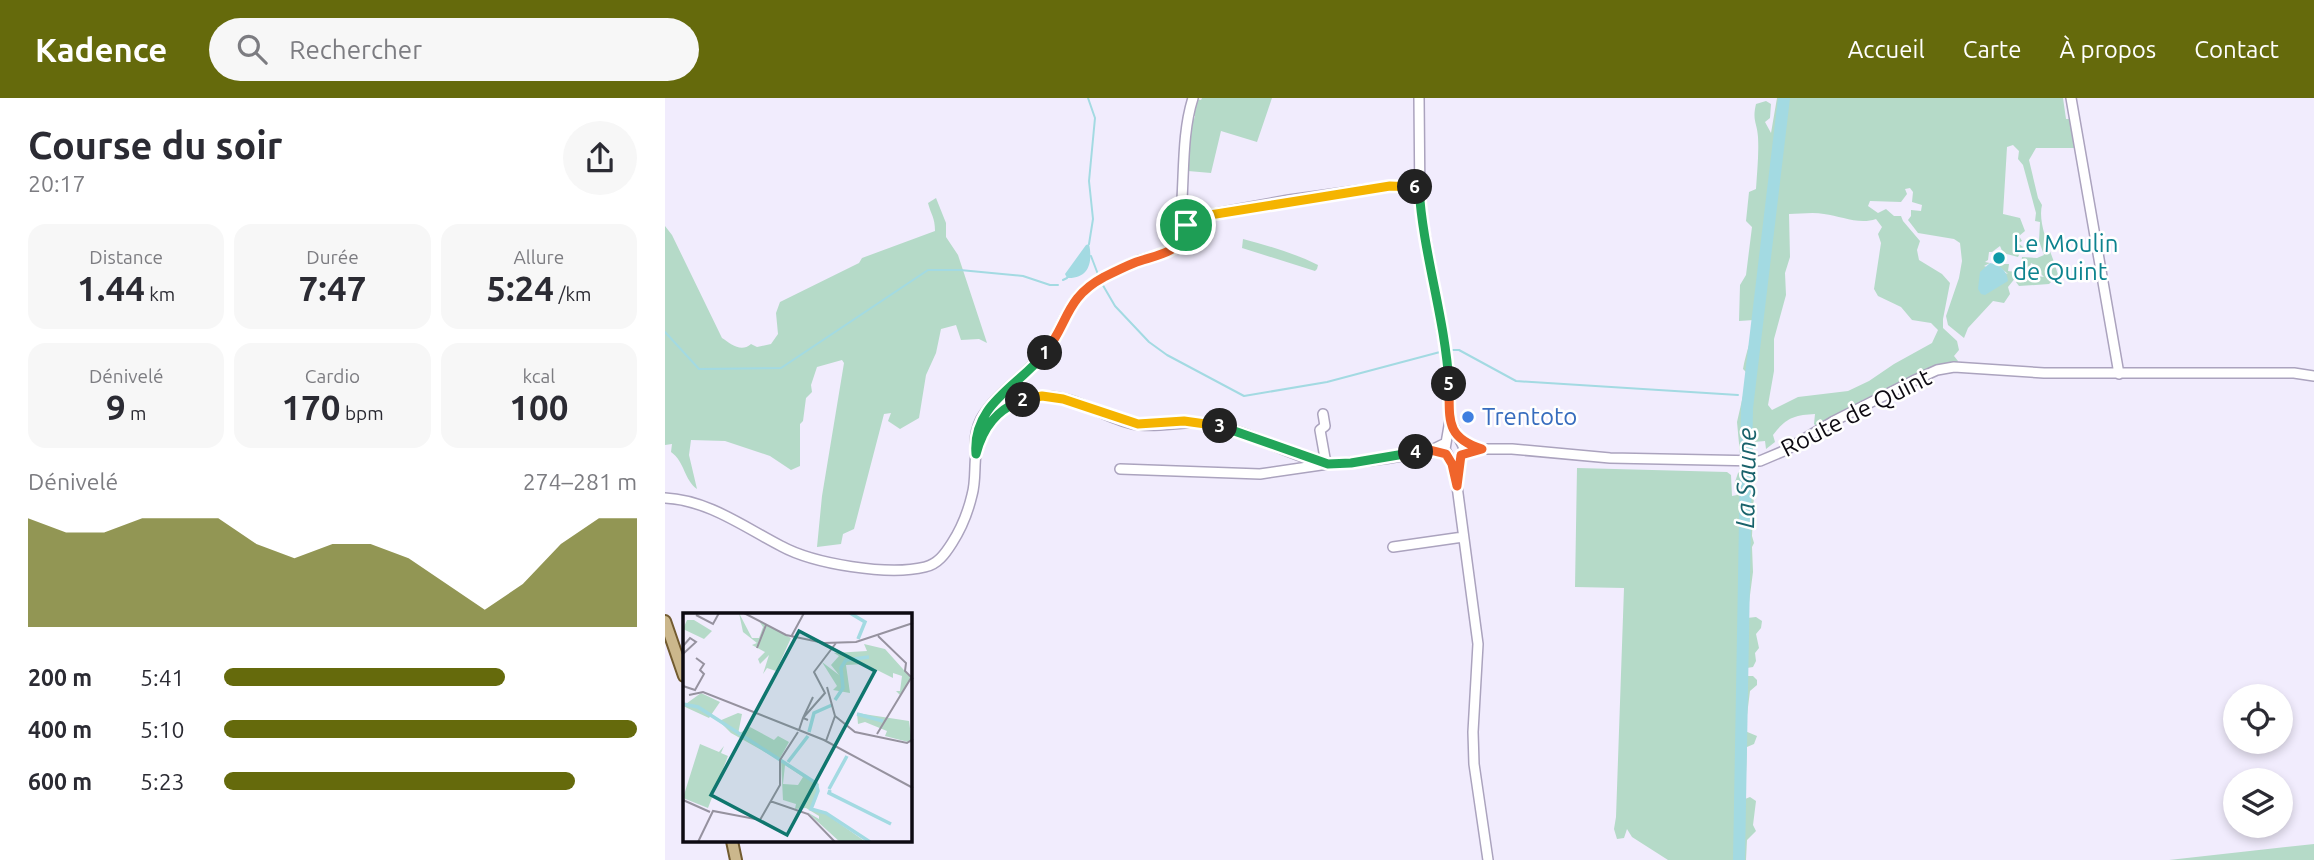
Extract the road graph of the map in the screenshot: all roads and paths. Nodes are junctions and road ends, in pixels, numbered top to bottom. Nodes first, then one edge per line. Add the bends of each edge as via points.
1 (1193, 98) edge
2 (1419, 98) edge
3 (2071, 98) edge
4 (1419, 188) junction
5 (1185, 219) junction
6 (2119, 374) junction
7 (2314, 376) edge
8 (1323, 414) dead end
9 (1450, 421) junction
10 (1461, 441) junction
11 (1446, 442) junction
12 (1482, 449) junction
13 (1430, 450) junction
14 (976, 454) junction
15 (1462, 454) junction
16 (1447, 455) junction
17 (1328, 464) junction
18 (1120, 469) dead end
19 (1457, 486) junction
20 (665, 498) edge
21 (1463, 537) junction
22 (1393, 547) dead end
23 (665, 621) edge
24 (683, 673) edge
25 (732, 842) edge
26 (736, 860) edge
27 (1488, 860) edge

1 - 5 street via 1186,132
2 - 4 street
3 - 6 street
4 - 5 street via 1390,186
4 - 9 street via 1445,340
5 - 14 street via 1185,236 1177,246 1126,266 1075,298 1039,360 981,419 975,436
6 - 7 street, Route de Quint
6 - 12 street, Route de Quint via 1943,369 1755,461
8 - 17 street via 1321,430
9 - 10 street
9 - 11 street
10 - 11 street via 1453,438
10 - 12 street, Route de Quint
10 - 15 street
11 - 13 street
11 - 16 street
12 - 15 street, Route de Quint
13 - 16 street
13 - 17 street
14 - 17 street via 996,415 1014,403 1042,396 1131,423 1184,421 1226,427
14 - 20 street via 972,495 958,533 941,559 916,569 864,568 800,555 734,519
15 - 16 street
15 - 19 street
16 - 19 street
17 - 18 street via 1260,474
19 - 21 street
21 - 22 street
21 - 27 street via 1478,644 1473,753
23 - 24 main road
25 - 26 main road

